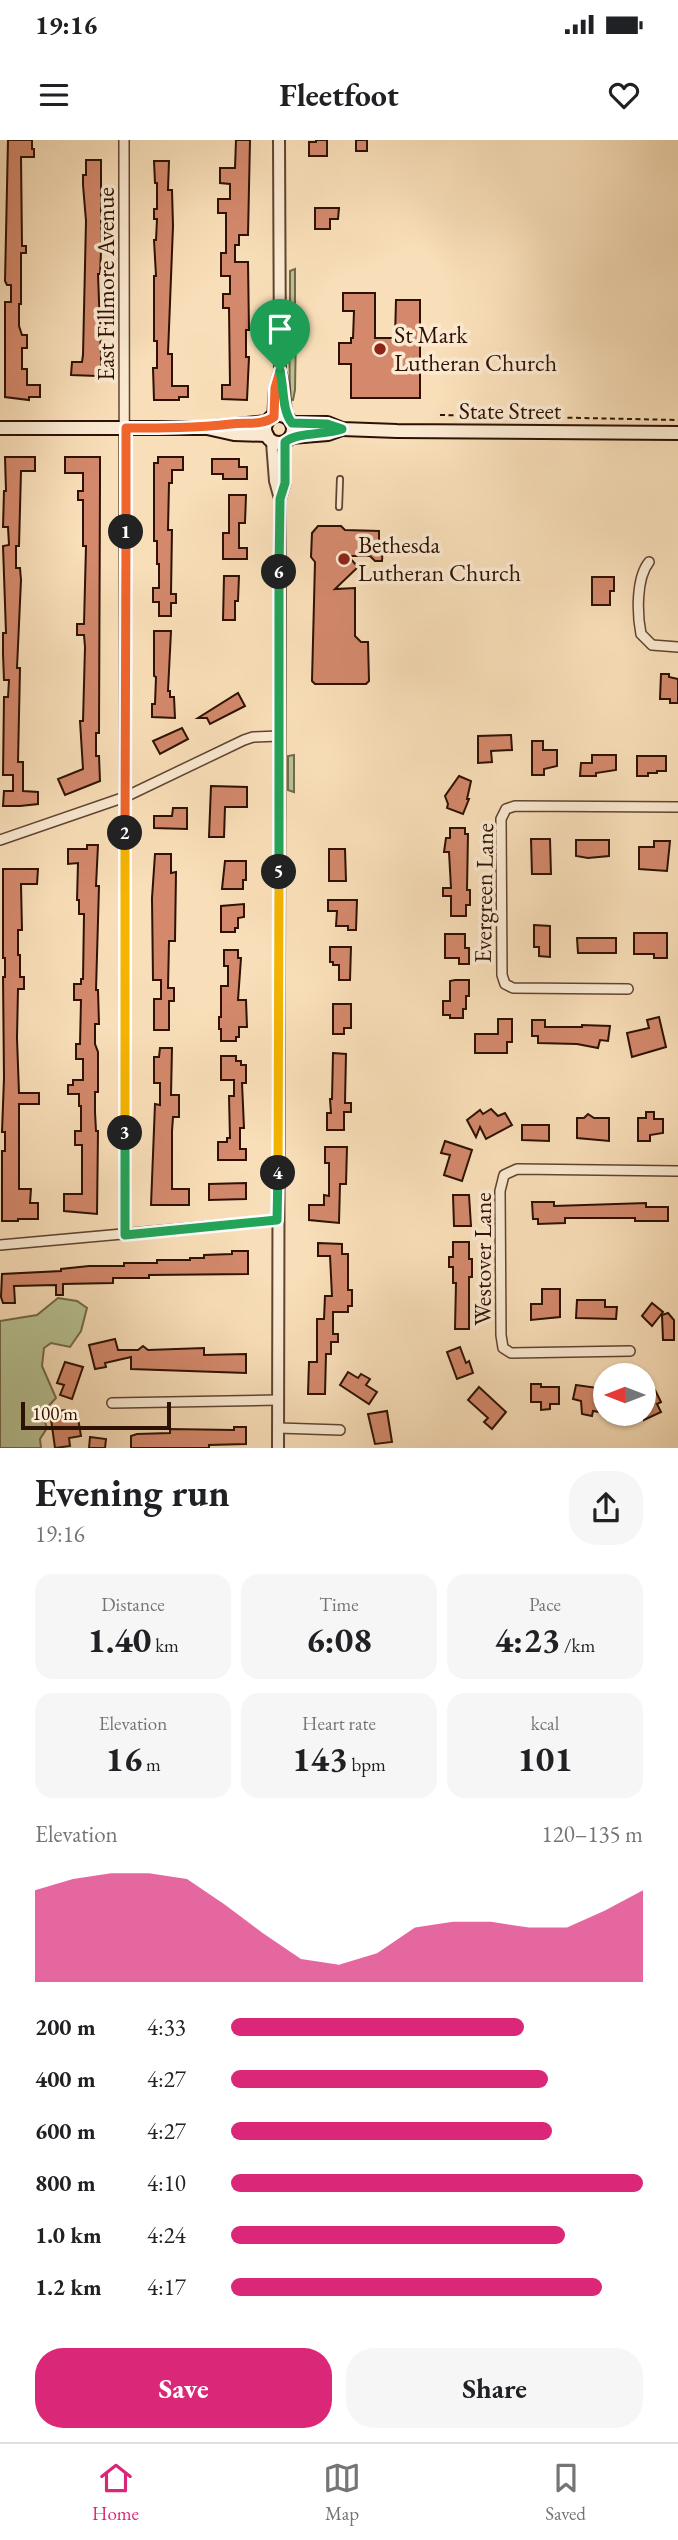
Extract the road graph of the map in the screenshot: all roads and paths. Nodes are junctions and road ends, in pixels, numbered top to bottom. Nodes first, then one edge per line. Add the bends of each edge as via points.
1 (124, 140) edge
2 (279, 140) edge
3 (440, 415) dead end
4 (678, 420) edge
5 (0, 428) edge
6 (126, 428) junction
7 (279, 429) junction
8 (678, 433) edge
9 (340, 479) dead end
10 (339, 507) dead end
11 (649, 562) dead end
12 (678, 647) edge
13 (279, 736) junction
14 (125, 797) junction
15 (678, 807) edge
16 (0, 840) edge
17 (628, 989) dead end
18 (678, 1171) edge
19 (277, 1220) junction
20 (125, 1235) junction
21 (0, 1245) edge
22 (630, 1351) dead end
23 (278, 1400) junction
24 (112, 1403) dead end
25 (278, 1428) junction
26 (340, 1430) dead end
27 (278, 1448) edge

1 - 6 street, East Fillmore Avenue
2 - 7 street via 280,371 285,388
3 - 4 path
5 - 6 main road, State Street
6 - 7 main road, State Street via 207,428 233,423
6 - 14 street, East Fillmore Avenue
7 - 8 main road, State Street via 327,424 342,429
7 - 13 street via 275,481 280,499
9 - 10 lane
11 - 12 street via 641,579 642,634 652,645
13 - 14 street via 244,740
13 - 19 street
14 - 16 street
14 - 20 street, East Fillmore Avenue
15 - 17 street, Evergreen Lane via 515,806 506,809 501,818 505,984 513,988
18 - 22 street, Westover Lane via 517,1169 505,1175 500,1191 503,1348 511,1353
19 - 20 street
19 - 23 street
20 - 21 street
23 - 24 street
23 - 25 street
25 - 26 street
25 - 27 street

